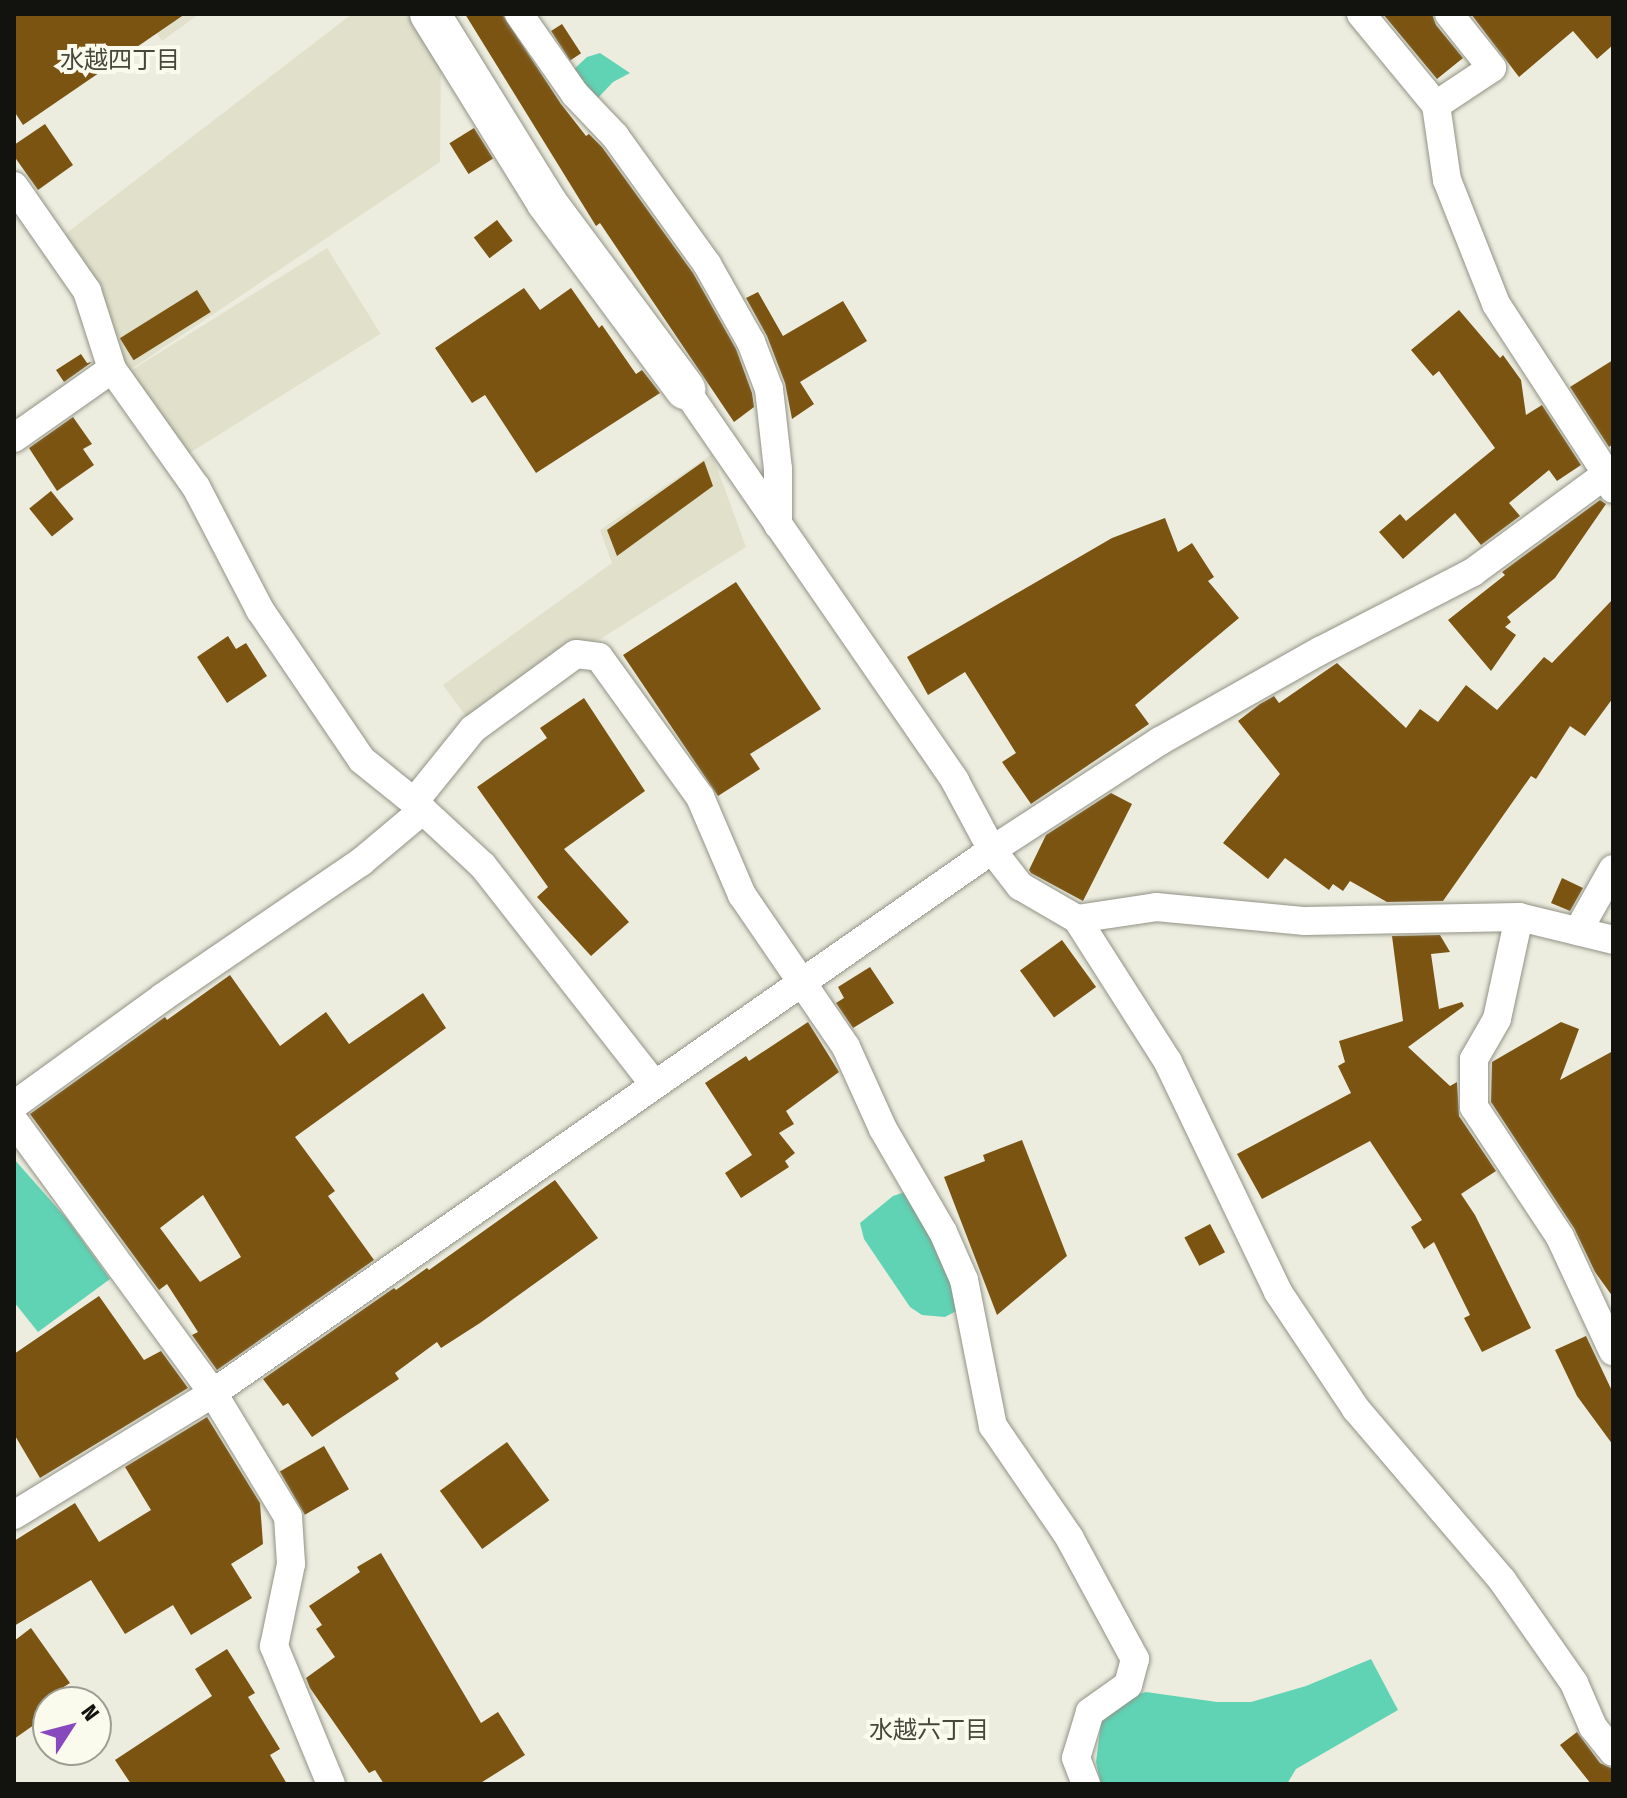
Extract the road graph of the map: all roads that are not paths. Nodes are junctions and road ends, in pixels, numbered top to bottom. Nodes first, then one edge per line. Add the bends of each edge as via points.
1 (430, 14) edge
2 (519, 14) edge
3 (1361, 14) edge
4 (1449, 14) edge
5 (1436, 105) junction
6 (14, 186) edge
7 (112, 369) junction
8 (685, 389) joint
9 (14, 438) edge
10 (1611, 478) edge
11 (778, 525) junction
12 (418, 806) junction
13 (992, 850) junction
14 (1613, 869) edge
15 (1519, 917) junction
16 (1077, 919) junction
17 (1578, 931) junction
18 (1613, 940) edge
19 (802, 982) junction
20 (654, 1084) junction
21 (14, 1105) edge
22 (14, 1121) edge
23 (1613, 1351) edge
24 (213, 1393) junction
25 (14, 1515) edge
26 (1613, 1752) edge
27 (331, 1784) edge
28 (1086, 1784) edge

1 - 8 street via 547,203
2 - 11 street via 707,264 751,342 769,389
3 - 5 street
4 - 5 street via 1492,68
5 - 10 street via 1447,180 1496,304
6 - 7 street via 87,291
7 - 9 street
7 - 12 street via 196,487 260,610 362,760
8 - 11 street
10 - 13 street via 1473,572 1160,741
11 - 13 street via 955,781
12 - 19 street via 473,729 576,654 599,657 700,797 742,895
12 - 20 street via 483,866
12 - 21 street via 361,862
13 - 16 street via 1020,886
13 - 19 street
14 - 17 street
15 - 16 street via 1305,921 1156,907
15 - 17 street
15 - 23 street via 1497,1019 1474,1059 1474,1107 1560,1237
16 - 26 street via 1168,1062 1278,1292 1356,1409 1502,1580 1574,1683 1593,1727
17 - 18 street
19 - 20 street
19 - 28 street via 846,1047 883,1129 943,1232 964,1280 993,1426 1069,1537 1135,1659 1128,1685 1090,1712 1076,1758
20 - 24 street
22 - 24 street
24 - 25 street
24 - 27 street via 288,1517 291,1564 274,1646

